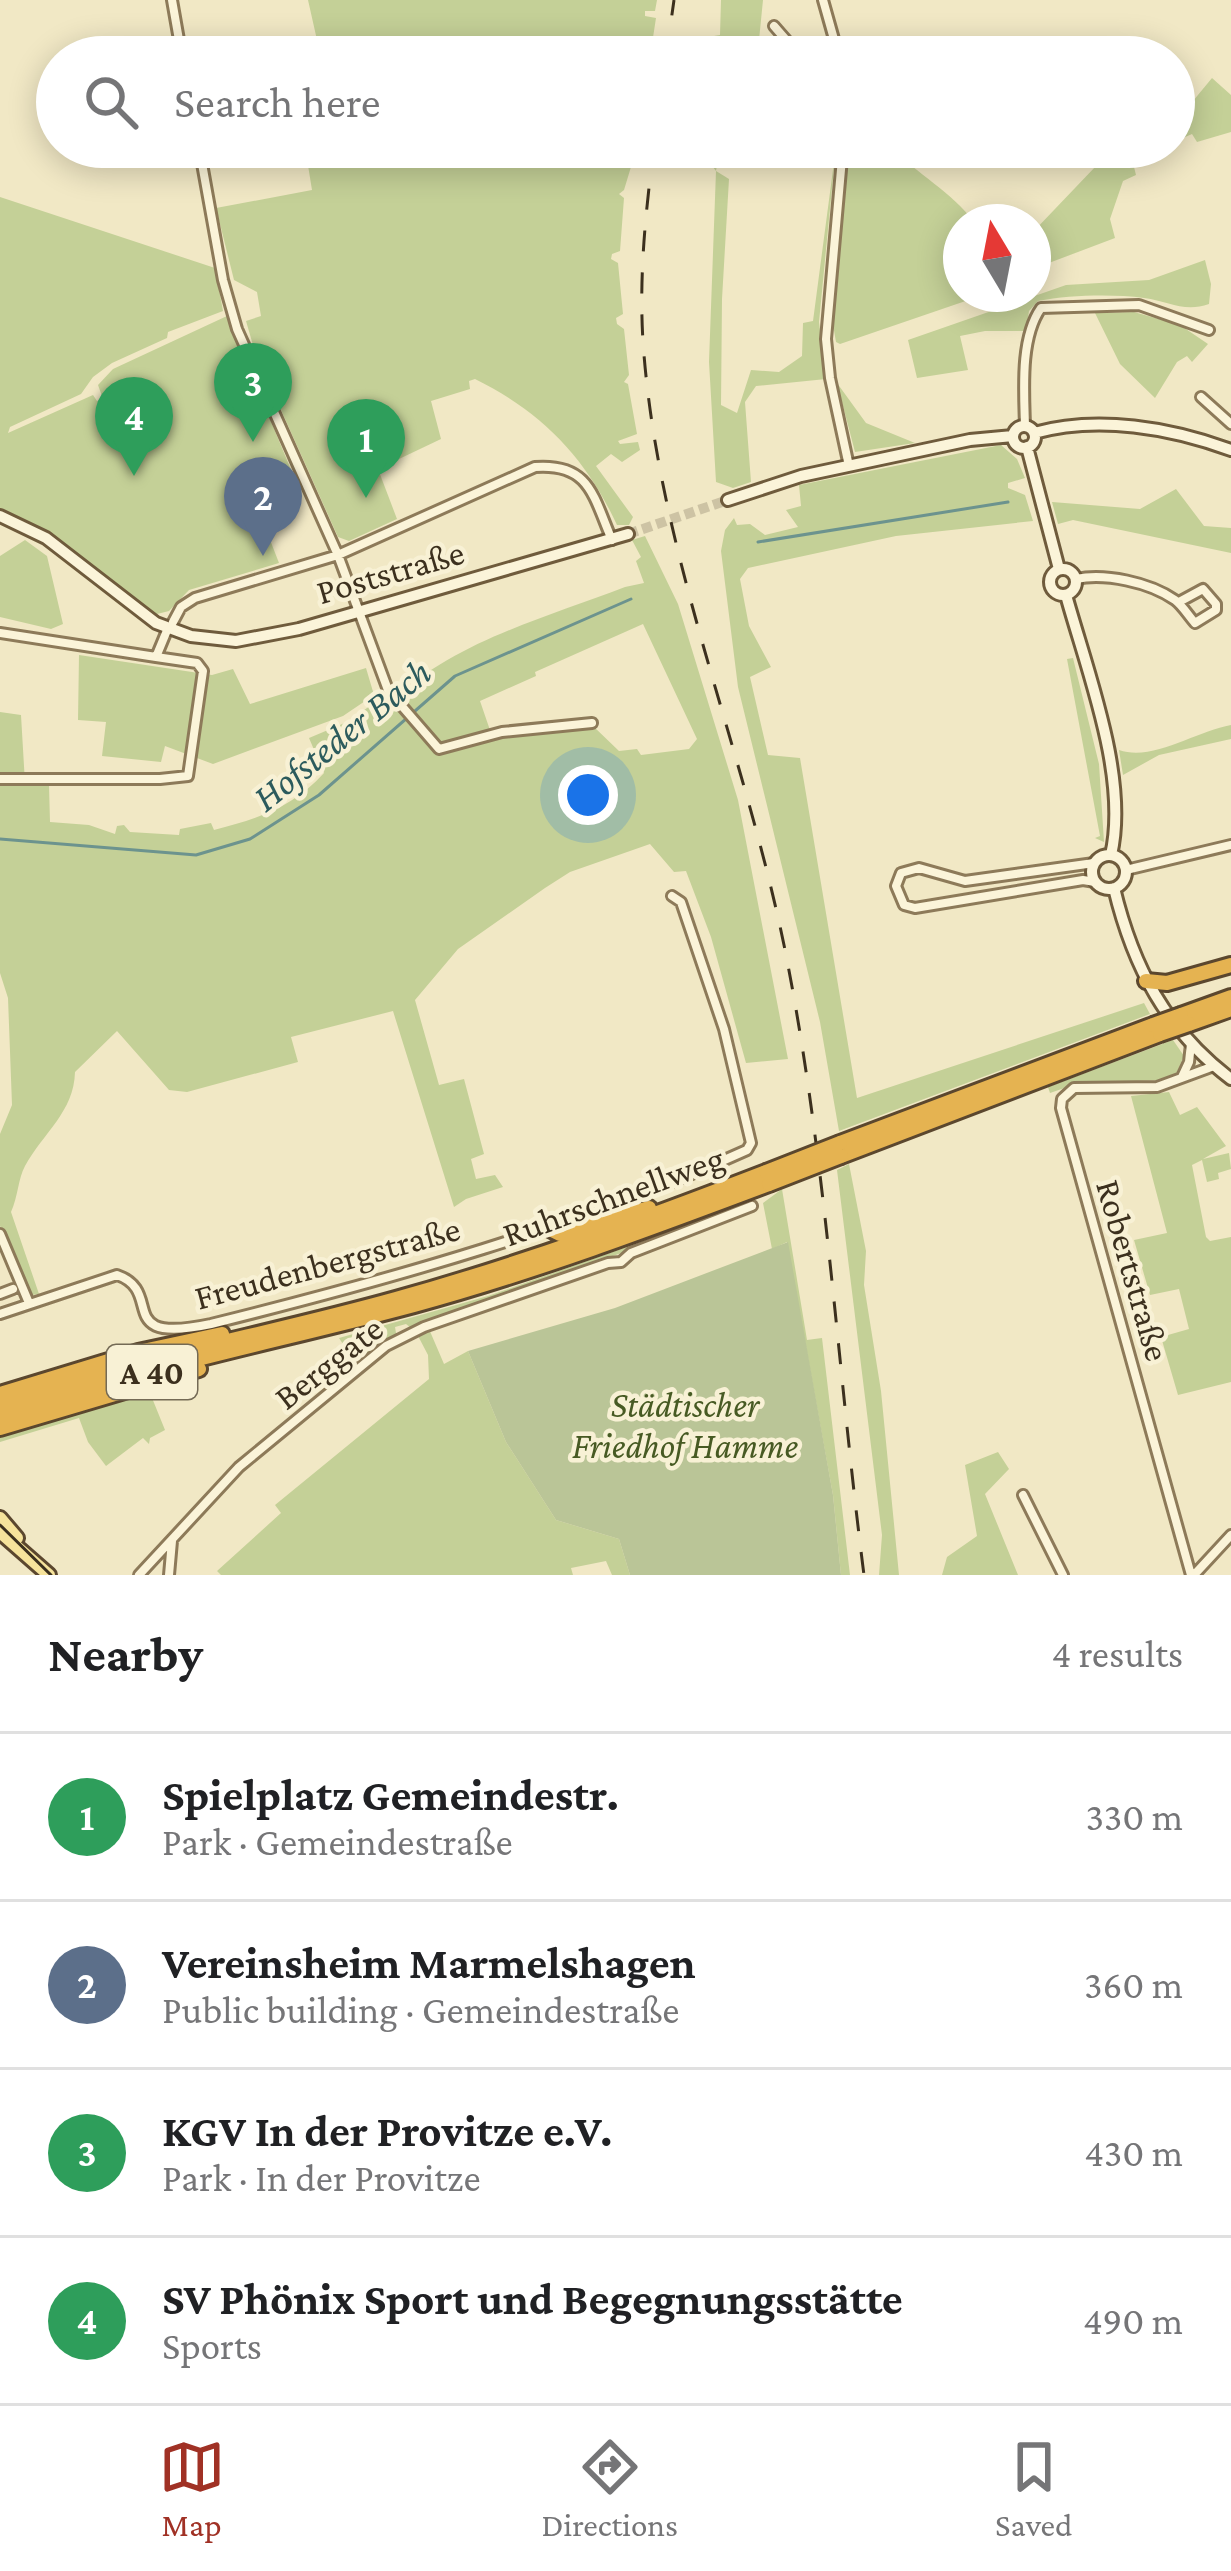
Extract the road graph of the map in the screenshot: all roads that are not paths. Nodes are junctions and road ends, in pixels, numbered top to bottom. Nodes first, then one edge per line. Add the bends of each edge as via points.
1 (172, 0) edge
2 (823, 0) edge
3 (774, 26) dead end
4 (178, 36) edge
5 (782, 36) edge
6 (833, 36) edge
7 (203, 168) edge
8 (841, 168) edge
9 (1209, 330) dead end
10 (1202, 397) dead end
11 (1231, 427) edge
12 (1030, 429) junction
13 (1013, 436) junction
14 (1027, 447) junction
15 (1226, 448) edge
16 (849, 466) junction
17 (728, 500) tunnel mouth
18 (0, 516) edge
19 (628, 534) tunnel mouth
20 (612, 540) junction
21 (338, 555) junction
22 (1058, 569) junction
23 (1076, 579) junction
24 (1066, 595) junction
25 (1179, 602) junction
26 (361, 610) junction
27 (170, 625) junction
28 (0, 633) edge
29 (156, 657) junction
30 (592, 723) dead end
31 (0, 779) edge
32 (1231, 845) edge
33 (1111, 856) junction
34 (1094, 863) junction
35 (1126, 870) junction
36 (1011, 874) junction
37 (1095, 882) junction
38 (1114, 888) junction
39 (1014, 892) junction
40 (672, 896) dead end
41 (1231, 965) edge
42 (1145, 981) junction
43 (1231, 994) edge
44 (1231, 1013) edge
45 (1187, 1016) junction
46 (1191, 1044) junction
47 (1214, 1066) junction
48 (1231, 1078) edge
49 (1180, 1079) junction
50 (767, 1178) junction
51 (729, 1186) junction
52 (752, 1206) dead end
53 (546, 1227) junction
54 (0, 1234) edge
55 (13, 1289) dead end
56 (0, 1294) edge
57 (29, 1303) junction
58 (0, 1314) edge
59 (300, 1330) junction
60 (0, 1394) edge
61 (0, 1405) edge
62 (0, 1417) edge
63 (0, 1428) edge
64 (1023, 1495) dead end
65 (0, 1518) edge
66 (1, 1534) edge
67 (1231, 1535) edge
68 (172, 1540) junction
69 (27, 1554) junction
70 (49, 1575) edge
71 (140, 1575) edge
72 (169, 1575) edge
73 (1063, 1575) edge
74 (1192, 1575) edge

1 - 4 street
2 - 6 street
3 - 5 street
7 - 21 street via 230,312
8 - 16 street via 826,326
9 - 12 street via 1138,305 1041,308 1025,362
10 - 11 street
11 - 15 street
12 - 13 street via 1018,427
12 - 14 street
12 - 15 street via 1142,428
13 - 14 street
13 - 16 street
14 - 22 street
16 - 17 street
18 - 27 street, Poststraße via 46,538 138,612
19 - 20 street, Poststraße
20 - 21 street via 579,474 559,465 535,467
20 - 26 street, Poststraße
21 - 26 street
21 - 27 street via 194,598
22 - 23 street
22 - 24 street via 1050,587
23 - 24 street
23 - 25 street via 1124,581
24 - 33 street via 1112,782
25 - 25 street via 1195,622 1216,610 1203,589
26 - 27 street, Poststraße via 251,640 206,638
26 - 30 street via 388,690 439,749 502,732
27 - 29 street
28 - 29 street
29 - 31 street via 197,662 203,671 188,776
32 - 35 street
33 - 34 street
33 - 35 street
34 - 36 street
34 - 37 street
35 - 38 street
36 - 39 street
36 - 39 street via 965,880 911,868 896,886 904,905 915,908
37 - 38 street
37 - 39 street
38 - 42 street
40 - 53 street, Freudenbergstraße via 681,902 724,1029 751,1143 641,1196
41 - 42 highway
42 - 46 street
43 - 45 highway, Ruhrschnellweg / A 40
44 - 45 highway, Ruhrschnellweg / A 40
45 - 50 highway, Ruhrschnellweg / A 40, bridge
46 - 47 street
46 - 49 street
47 - 48 street
47 - 49 street, Robertstraße
49 - 74 street, Robertstraße via 1157,1088 1074,1088 1061,1108
50 - 51 highway, Ruhrschnellweg / A 40
50 - 59 highway, Ruhrschnellweg / A 40 via 549,1264
51 - 53 highway via 560,1234
51 - 59 highway, Ruhrschnellweg / A 40
52 - 68 street, Berggate via 622,1262 403,1336 239,1467
53 - 57 street, Freudenbergstraße via 179,1330 150,1322 121,1275
54 - 57 street
55 - 56 street
57 - 58 street, Freudenbergstraße
59 - 60 highway via 238,1330
59 - 61 highway, Ruhrschnellweg / A 40 via 124,1367
59 - 62 highway, Ruhrschnellweg / A 40
59 - 63 highway, A 40
64 - 73 street
65 - 69 main road
66 - 69 main road
67 - 74 street
68 - 71 street, Berggate
68 - 72 street
69 - 70 main road

